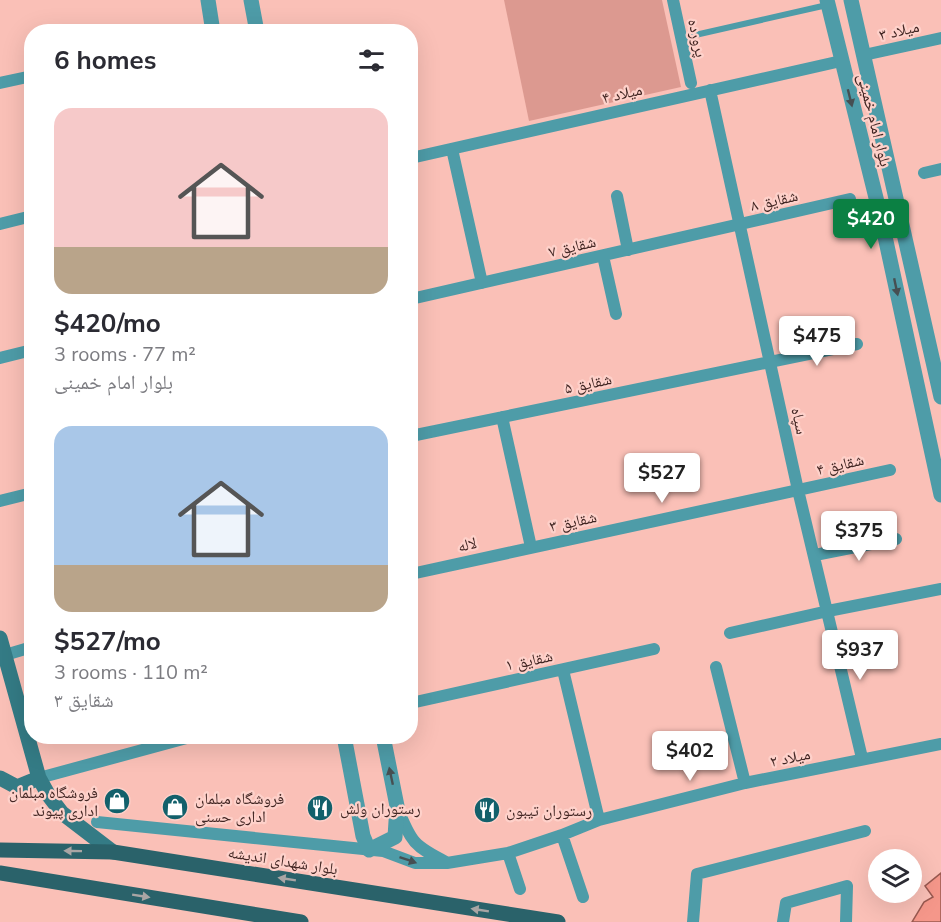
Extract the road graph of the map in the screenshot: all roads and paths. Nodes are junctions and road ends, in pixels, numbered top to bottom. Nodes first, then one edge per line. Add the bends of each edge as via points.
1 (208, 0) edge
2 (251, 0) edge
3 (673, 0) edge
4 (851, 0) edge
5 (828, 3) edge
6 (212, 24) edge
7 (255, 24) edge
8 (682, 38) junction
9 (941, 38) edge
10 (864, 55) junction
11 (841, 61) junction
12 (24, 78) edge
13 (0, 83) edge
14 (691, 83) dead end
15 (710, 90) junction
16 (452, 149) junction
17 (418, 156) edge
18 (941, 169) edge
19 (924, 173) dead end
20 (617, 196) dead end
21 (850, 200) dead end
22 (24, 218) edge
23 (0, 224) edge
24 (740, 225) junction
25 (628, 250) junction
26 (603, 256) junction
27 (482, 283) junction
28 (418, 297) edge
29 (616, 314) dead end
30 (857, 344) dead end
31 (24, 352) edge
32 (0, 358) edge
33 (771, 362) junction
34 (941, 397) edge
35 (502, 417) junction
36 (418, 435) edge
37 (890, 470) dead end
38 (798, 490) junction
39 (24, 495) edge
40 (941, 495) edge
41 (0, 501) edge
42 (896, 539) dead end
43 (531, 547) junction
44 (815, 555) junction
45 (418, 572) edge
46 (941, 589) edge
47 (828, 611) junction
48 (730, 633) dead end
49 (0, 638) edge
50 (24, 649) edge
51 (654, 649) dead end
52 (5, 655) junction
53 (716, 667) dead end
54 (564, 670) junction
55 (418, 701) edge
56 (24, 724) edge
57 (30, 744) edge
58 (164, 744) edge
59 (346, 744) edge
60 (385, 744) edge
61 (941, 744) edge
62 (862, 758) junction
63 (0, 778) edge
64 (39, 778) junction
65 (745, 783) junction
66 (398, 807) junction
67 (599, 820) junction
68 (97, 822) dead end
69 (865, 831) dead end
70 (562, 835) junction
71 (0, 850) edge
72 (369, 850) junction
73 (113, 852) junction
74 (508, 853) junction
75 (447, 863) junction
76 (0, 873) edge
77 (520, 889) dead end
78 (583, 897) dead end
79 (285, 920) edge
80 (302, 922) edge
81 (558, 922) edge
82 (693, 922) edge
83 (783, 922) edge
84 (846, 922) edge

1 - 6 street
2 - 7 street
3 - 8 street, پرورده
4 - 10 street, بلوار امام خمینی
5 - 8 lane
5 - 11 street, بلوار امام خمینی
8 - 14 street, پرورده
9 - 10 street, میلاد ۳
10 - 11 street
10 - 34 street, بلوار امام خمینی
11 - 15 street, میلاد ۴
11 -> 40 street, بلوار امام خمینی via 881,218
12 - 13 street
15 - 16 street, میلاد ۴
15 - 24 street, سپاه
16 - 17 street, میلاد ۴
16 - 27 street
18 - 19 street
20 - 25 street
21 - 24 street, شقایق ۸
22 - 23 street
24 - 25 street, شقایق ۷
24 - 33 street, سپاه
25 - 26 street, شقایق ۷
26 - 27 street, شقایق ۷
26 - 29 street
27 - 28 street, شقایق ۷
30 - 33 street, شقایق ۵
31 - 32 street
33 - 35 street, شقایق ۵
33 - 38 street, سپاه
35 - 36 street, شقایق ۵
35 - 43 street
37 - 38 street, شقایق ۴
38 - 43 street, شقایق ۳
38 - 44 street, سپاه
39 - 41 street
42 - 44 street
43 - 45 street, لاله
44 - 47 street, سپاه
46 - 47 street
47 - 48 street
47 - 62 street, سپاه
49 - 52 main road
50 - 52 street
51 - 54 street, شقایق ۱
52 - 56 main road
53 - 65 street
54 - 55 street, شقایق ۱
54 - 67 street
57 - 64 main road
58 - 64 street
59 - 72 street
66 -> 60 street
61 - 62 street, میلاد ۲
62 - 65 street, میلاد ۲
63 - 64 main road via 17,787
64 - 73 main road via 62,813
65 - 67 street, میلاد ۲
66 - 72 street via 394,837
66 - 75 street via 408,835 420,849
67 - 70 street, میلاد ۲
68 - 72 street, میلاد ۲
69 - 82 street via 697,874
70 - 74 street, میلاد ۲
70 - 78 street
73 -> 71 main road, بلوار شهدای اندیشه
72 -> 75 street, میلاد ۲ via 415,863
81 -> 73 main road, بلوار شهدای اندیشه
74 - 75 street, میلاد ۲
74 - 77 street
76 -> 79 main road
79 - 80 main road
83 - 84 street via 786,903 847,886

